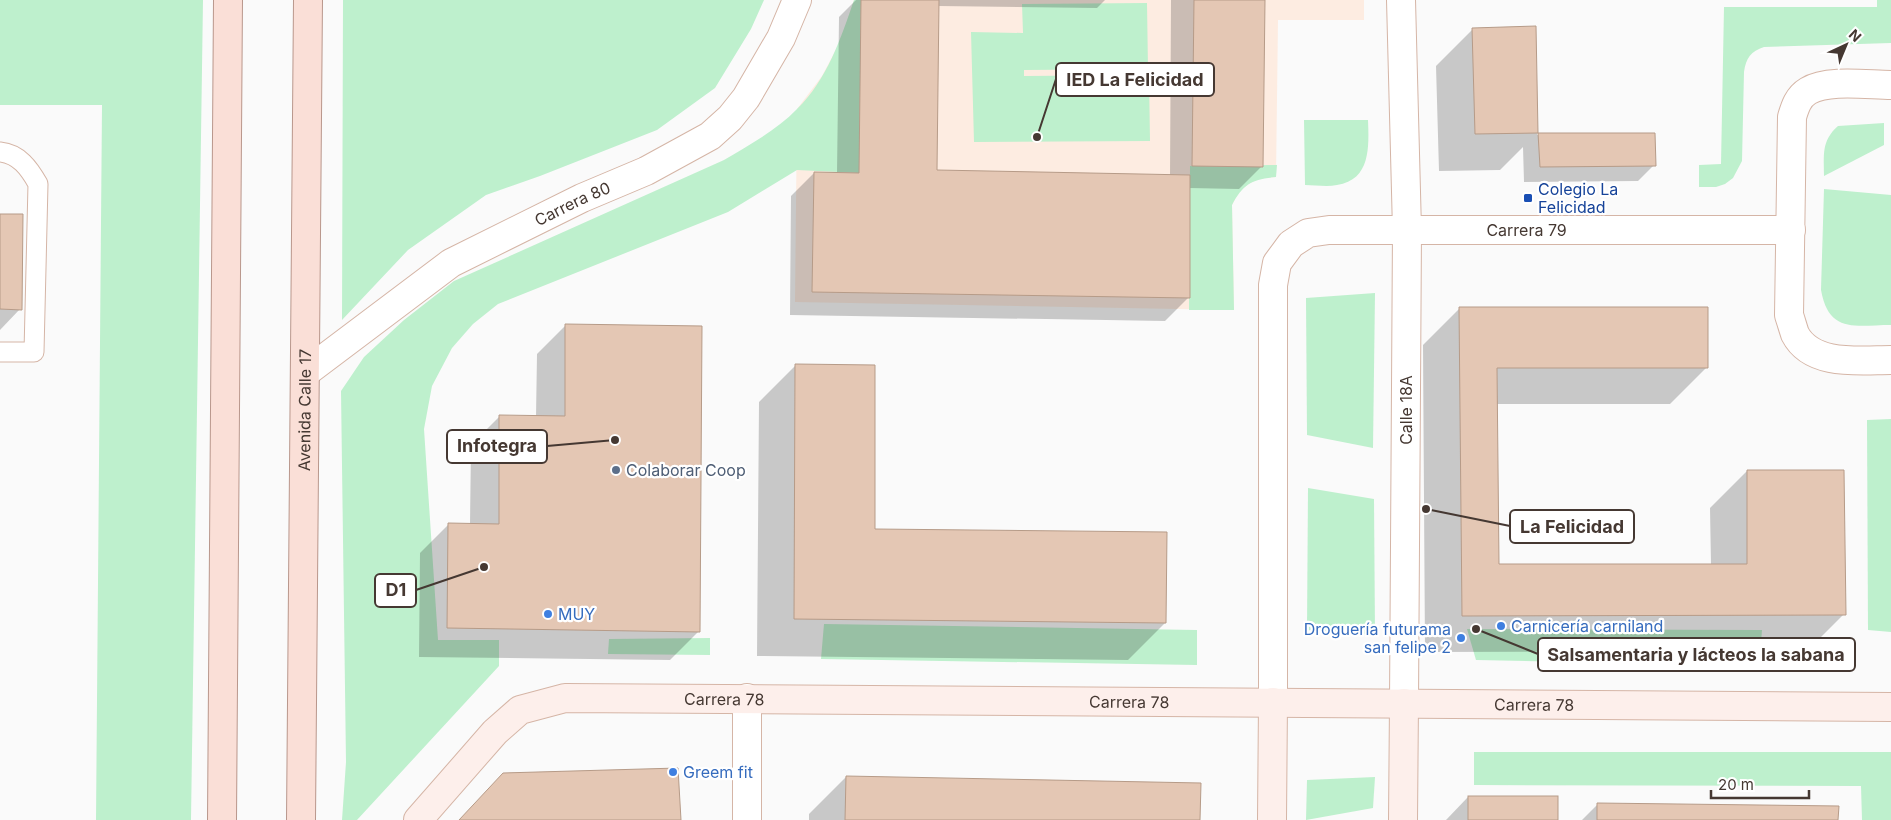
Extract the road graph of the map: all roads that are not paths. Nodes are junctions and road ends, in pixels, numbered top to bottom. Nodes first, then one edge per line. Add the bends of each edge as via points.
1 (228, 0) edge
2 (308, 0) edge
3 (797, 0) edge
4 (1401, 0) edge
5 (1891, 85) edge
6 (0, 152) edge
7 (1407, 230) junction
8 (1791, 230) junction
9 (0, 352) edge
10 (1891, 360) edge
11 (305, 373) junction
12 (747, 698) junction
13 (1274, 702) junction
14 (1404, 703) junction
15 (1891, 707) edge
16 (222, 820) edge
17 (301, 820) edge
18 (418, 820) edge
19 (747, 820) edge
20 (1272, 820) edge
21 (1403, 820) edge

1 - 16 main road
2 - 11 main road, Avenida Calle 17
3 - 11 street, Carrera 80 via 781,38 746,98 710,136 646,172 582,198 451,263
4 - 7 street, Calle 18A
5 - 8 street via 1820,86 1807,91 1798,101 1792,117
6 - 9 lane via 11,153 29,168 38,184 34,352
7 - 8 street, Carrera 79
7 - 13 street, Carrera 79 via 1329,230 1308,234 1291,244 1277,263 1273,285
7 - 14 street, Calle 18A
8 - 10 street via 1790,315 1796,335 1808,349 1821,355 1841,360
11 - 17 main road, Avenida Calle 17
12 - 13 street, Carrera 78
12 - 18 street, Carrera 78 via 565,698 520,710 495,732
12 - 19 street
13 - 14 street, Carrera 78
13 - 20 street
14 - 15 street, Carrera 78
14 - 21 street, Calle 18A

